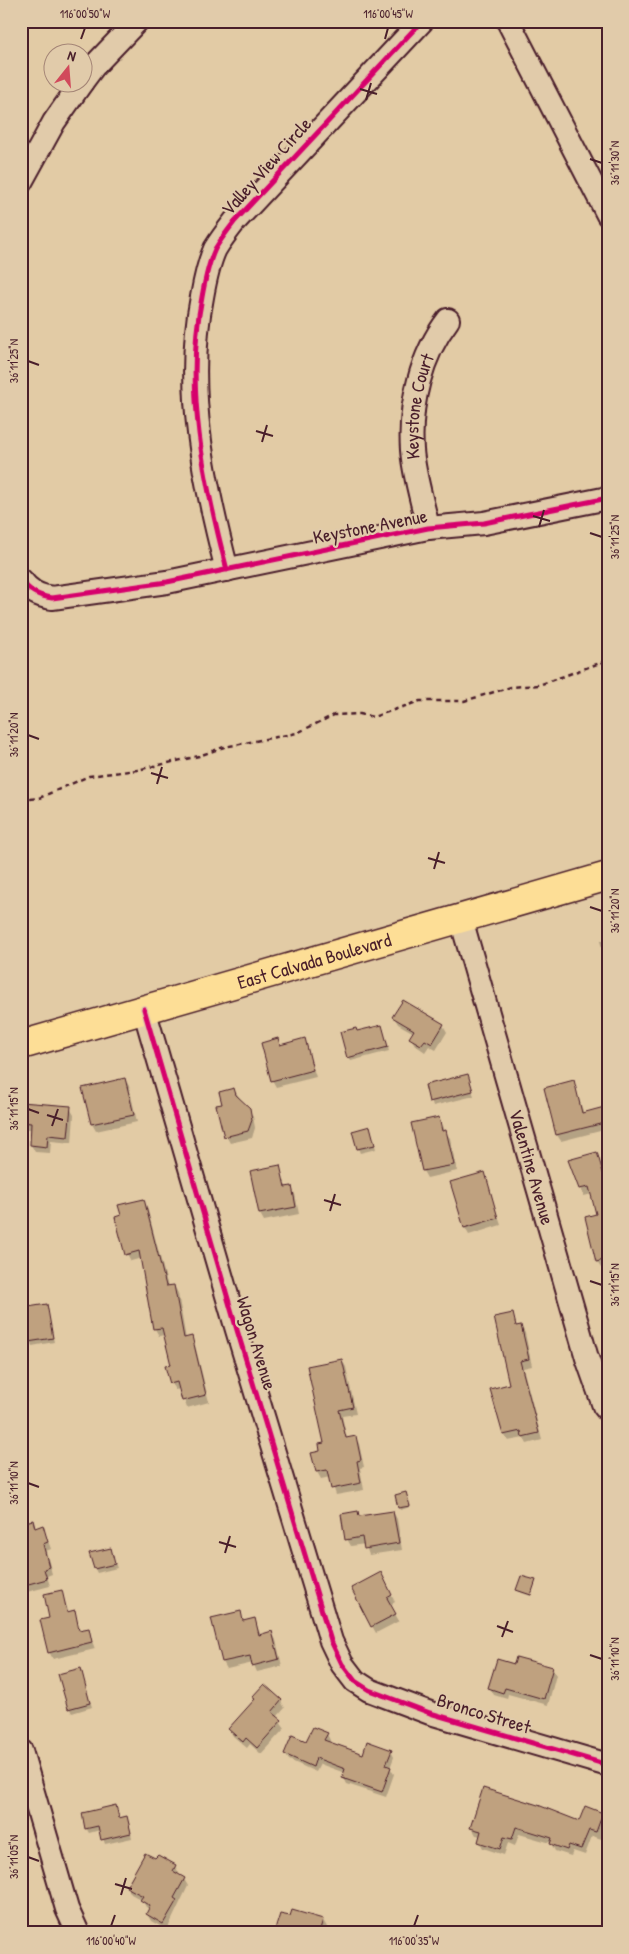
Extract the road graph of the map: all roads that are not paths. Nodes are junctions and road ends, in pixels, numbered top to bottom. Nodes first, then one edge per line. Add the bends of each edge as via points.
1 (137, 21) edge
2 (422, 21) edge
3 (508, 21) edge
4 (92, 69) edge
5 (75, 92) edge
6 (21, 182) edge
7 (608, 215) edge
8 (448, 320) dead end
9 (608, 498) edge
10 (428, 528) junction
11 (227, 570) junction
12 (21, 580) edge
13 (608, 876) edge
14 (461, 919) junction
15 (144, 1009) junction
16 (21, 1045) edge
17 (608, 1411) edge
18 (355, 1681) joint
19 (21, 1751) edge
20 (608, 1765) edge
21 (78, 1933) edge

1 - 4 street
2 - 11 street, Valley View Circle via 235,221 207,269 195,329 194,372 199,434 212,511
3 - 7 street
5 - 6 street via 54,122
8 - 10 street, Keystone Court via 429,350 417,388 412,419 412,451
9 - 10 street, Keystone Avenue via 484,523
10 - 11 street, Keystone Avenue
11 - 12 street, Keystone Avenue via 52,598 41,596
13 - 14 main road, East Calvada Boulevard
14 - 15 main road, East Calvada Boulevard
14 - 17 street, Valentine Avenue via 587,1358
15 - 16 main road, East Calvada Boulevard
15 - 18 street, Wagon Avenue via 331,1641
18 - 20 street, Bronco Street via 369,1690 430,1713
19 - 21 street via 67,1909

